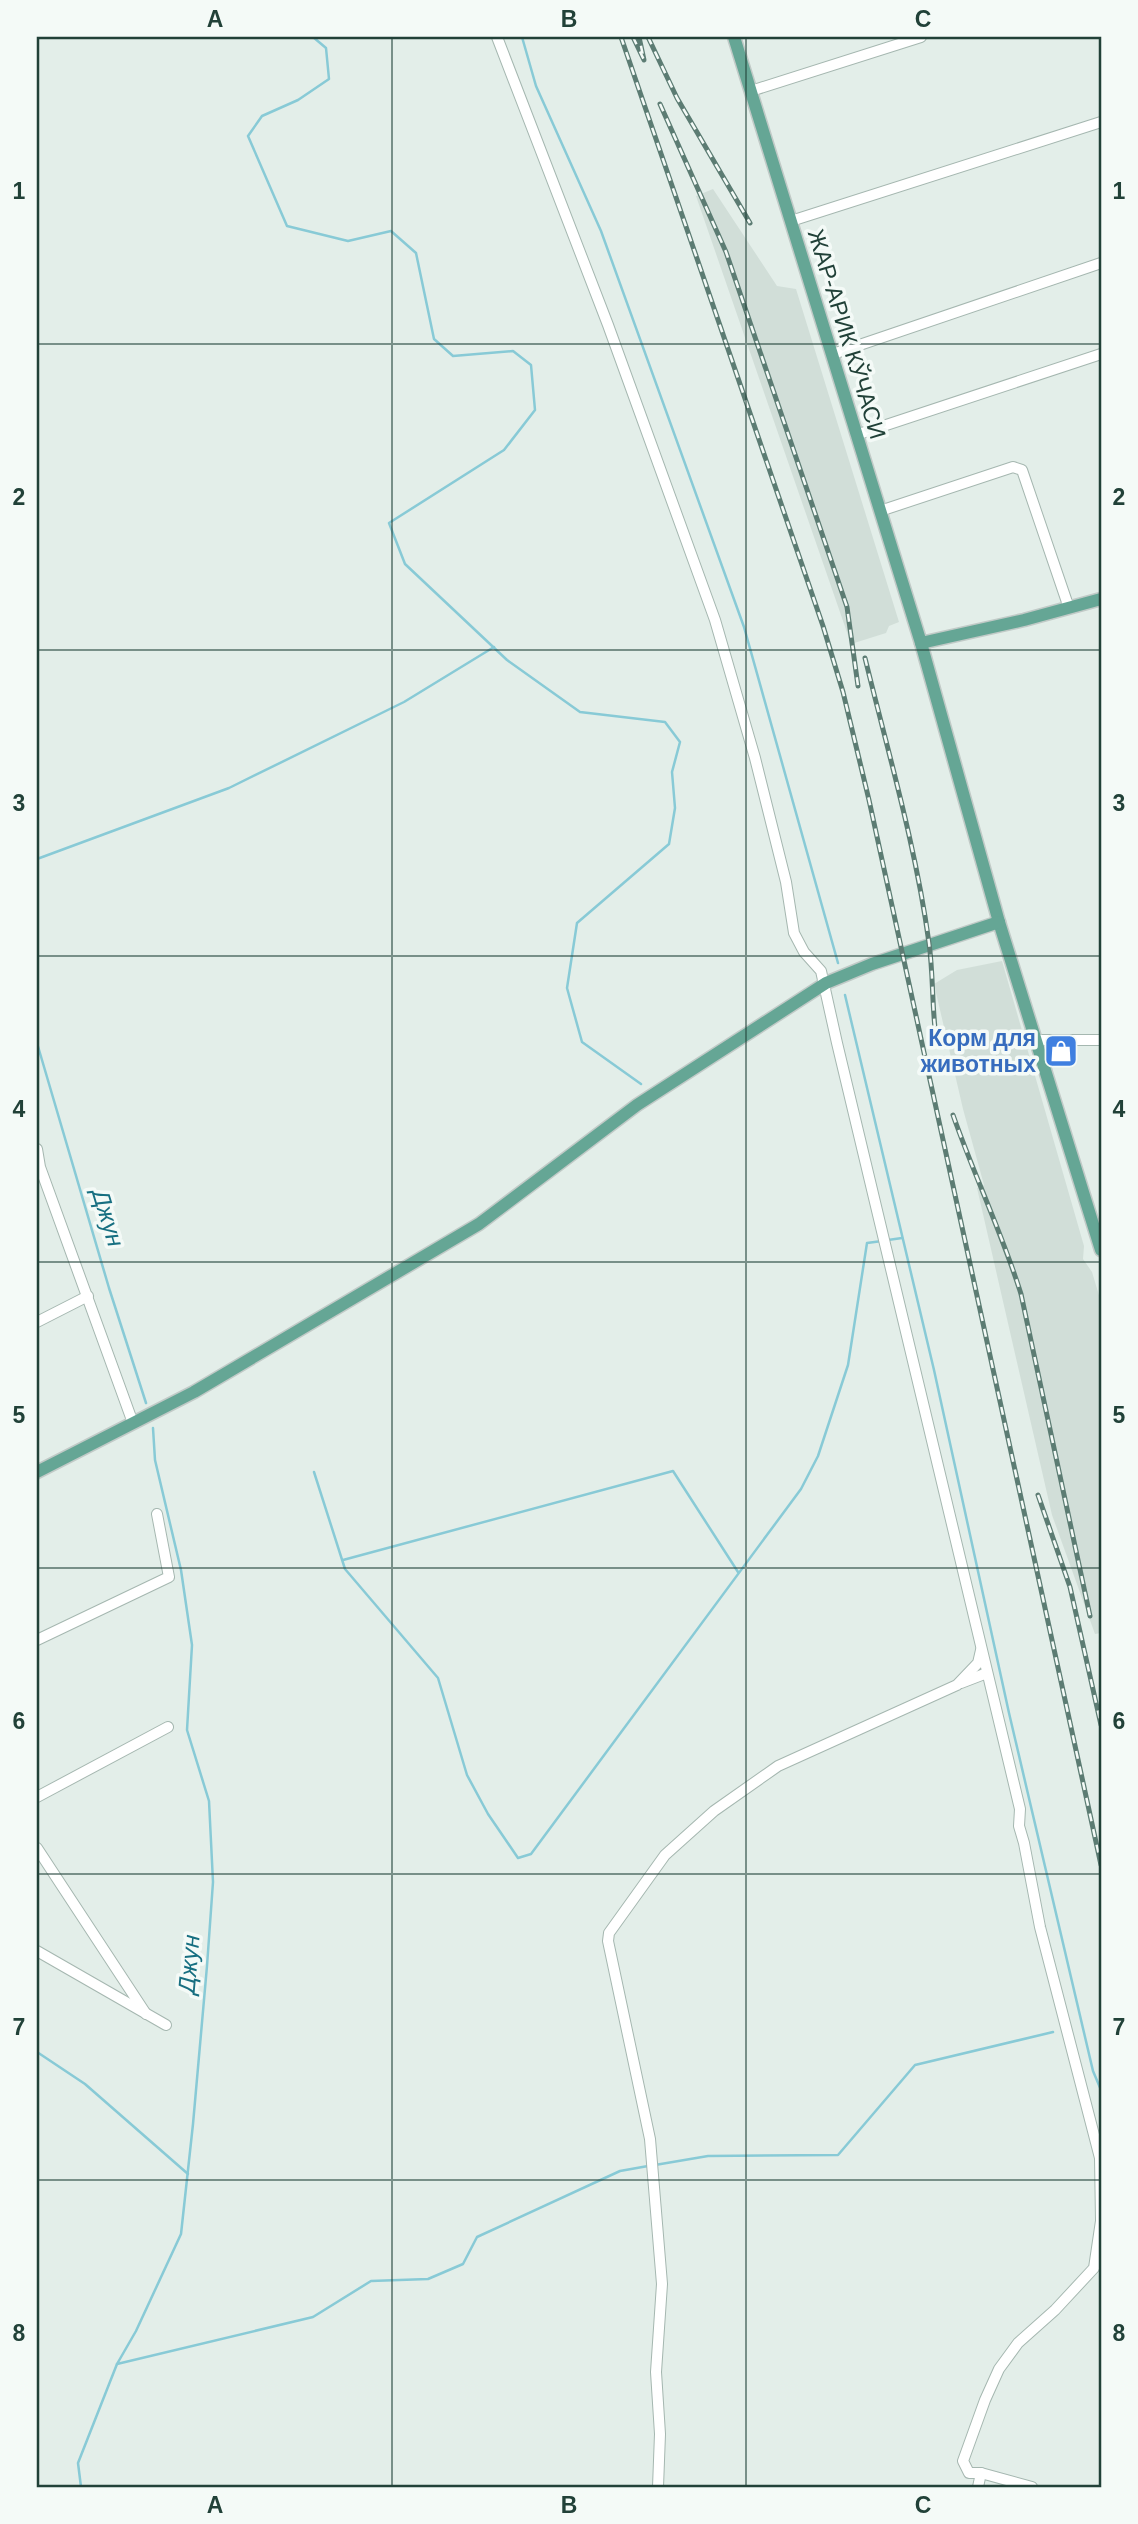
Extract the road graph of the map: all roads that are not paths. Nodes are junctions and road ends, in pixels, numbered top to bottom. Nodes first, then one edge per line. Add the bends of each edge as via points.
1 (497, 37) edge
2 (734, 37) edge
3 (921, 37) edge
4 (751, 91) junction
5 (1101, 122) edge
6 (791, 221) junction
7 (1101, 263) edge
8 (1101, 354) edge
9 (833, 355) junction
10 (856, 435) junction
11 (880, 511) junction
12 (1101, 599) edge
13 (1069, 608) junction
14 (921, 642) junction
15 (999, 922) junction
16 (826, 983) junction
17 (1037, 1040) junction
18 (1101, 1040) edge
19 (37, 1149) edge
20 (38, 1168) edge
21 (1101, 1250) edge
22 (88, 1296) junction
23 (37, 1322) edge
24 (132, 1423) junction
25 (37, 1472) edge
26 (157, 1514) dead end
27 (37, 1640) edge
28 (981, 1648) junction
29 (987, 1673) junction
30 (957, 1685) junction
31 (168, 1727) dead end
32 (37, 1797) edge
33 (37, 1848) edge
34 (37, 1951) edge
35 (146, 2014) junction
36 (166, 2025) dead end
37 (981, 2473) junction
38 (658, 2487) edge
39 (978, 2487) edge
40 (1032, 2487) edge

1 - 16 street via 715,620 755,758 794,933
2 - 4 main road, ЖАР-АРИК КЎЧАСИ
3 - 4 street
4 - 6 main road, ЖАР-АРИК КЎЧАСИ
5 - 6 street
6 - 9 main road, ЖАР-АРИК КЎЧАСИ
7 - 9 street
8 - 10 street
9 - 10 main road, ЖАР-АРИК КЎЧАСИ
10 - 11 main road, ЖАР-АРИК КЎЧАСИ
11 - 13 street via 1018,467
11 - 14 main road, ЖАР-АРИК КЎЧАСИ
12 - 13 main road
13 - 14 main road
14 - 15 main road, ЖАР-АРИК КЎЧАСИ
15 - 16 main road
15 - 17 main road, ЖАР-АРИК КЎЧАСИ
16 - 24 main road via 647,1098 479,1224 194,1392
16 - 28 street
17 - 18 street
17 - 21 main road, ЖАР-АРИК КЎЧАСИ
19 - 20 street
20 - 22 street
22 - 23 street
22 - 24 street
24 - 25 main road
26 - 27 street via 169,1577
28 - 29 street
28 - 30 street via 978,1663
29 - 30 street
29 - 37 street via 1020,1809 1019,1826 1040,1927 1100,2158 1101,2221 1094,2268 1018,2343 999,2369 964,2461 969,2473
30 - 38 street via 778,1766 714,1811 665,1855 609,1933 650,2139 662,2284 656,2372
31 - 32 street
33 - 35 street
34 - 35 street
35 - 36 street
37 - 39 street
37 - 40 street

